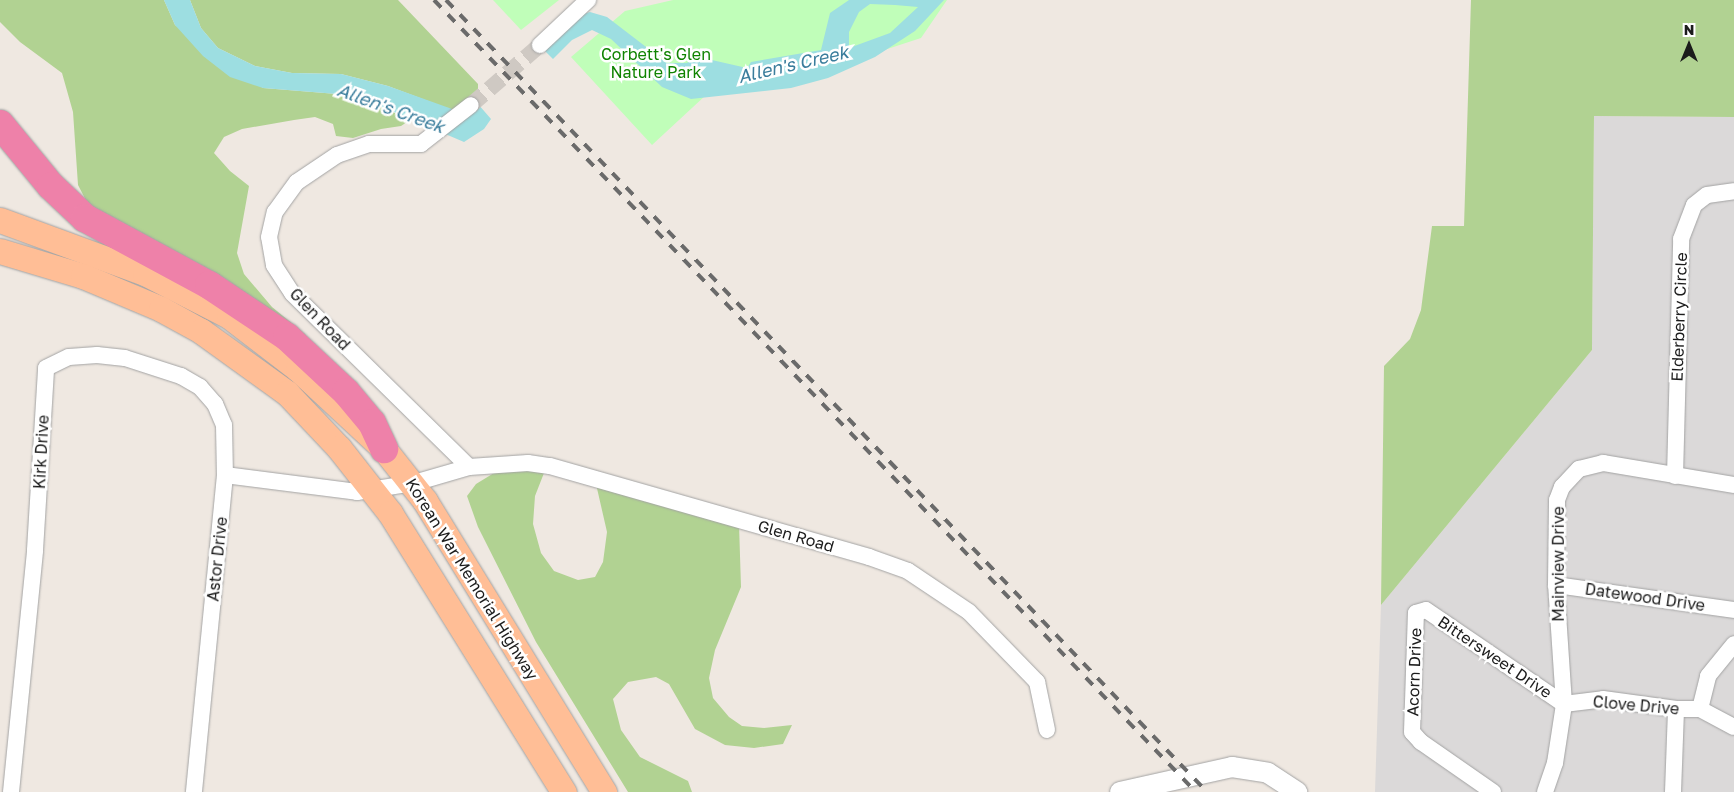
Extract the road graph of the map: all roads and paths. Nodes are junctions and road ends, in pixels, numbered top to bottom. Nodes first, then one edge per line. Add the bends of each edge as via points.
1 (588, 0) edge
2 (540, 45) tunnel mouth
3 (467, 108) tunnel mouth
4 (0, 124) edge
5 (1734, 190) edge
6 (0, 220) edge
7 (0, 251) edge
8 (384, 449) junction
9 (469, 467) junction
10 (226, 474) junction
11 (1675, 476) junction
12 (414, 483) junction
13 (1734, 485) edge
14 (372, 490) junction
15 (1556, 585) junction
16 (1426, 610) joint
17 (1734, 610) edge
18 (1734, 644) edge
19 (1564, 704) junction
20 (1700, 709) junction
21 (1676, 710) junction
22 (1734, 727) edge
23 (1047, 730) dead end
24 (11, 792) edge
25 (194, 792) edge
26 (564, 792) edge
27 (604, 792) edge
28 (1120, 792) edge
29 (1297, 792) edge
30 (1493, 792) edge
31 (1545, 792) edge
32 (1672, 792) edge

1 - 2 street
3 - 9 street, Glen Road via 428,140 416,144 353,147 297,182 275,212 269,237 270,252 292,293
4 - 8 highway via 50,186 85,218 209,285 287,337 351,398 372,423
5 - 11 street, Elderberry Circle via 1707,195 1694,205 1681,239
6 - 8 main road, Korean War Memorial Highway via 145,273 229,316 298,369
7 - 14 main road, Korean War Memorial Highway via 83,276 161,309 201,331 287,393 339,448
8 - 12 main road, Korean War Memorial Highway
9 - 12 street, Glen Road
9 - 23 street, Glen Road via 504,462 550,466 869,557 908,572 969,612 1038,682
10 - 14 street via 337,492
10 - 24 street, Kirk Drive via 227,452 221,418 215,404 200,387 181,376 126,358 69,357 46,368 35,550
10 - 25 street, Astor Drive
11 - 13 street, Mainview Drive
11 - 15 street, Mainview Drive via 1603,463 1579,469 1569,478 1557,500
12 - 14 street, Glen Road
12 - 27 main road, Korean War Memorial Highway
14 - 26 main road, Korean War Memorial Highway via 400,526
15 - 17 street, Datewood Drive
15 - 19 street, Mainview Drive
16 - 19 street, Bittersweet Drive
16 - 30 street, Acorn Drive via 1416,613 1412,732 1421,742
18 - 20 street via 1708,676
19 - 21 street, Clove Drive via 1603,699
19 - 31 street via 1555,763
20 - 21 street, Clove Drive
20 - 22 street, Clove Drive
21 - 32 street
28 - 29 street via 1207,770 1244,766 1268,773

